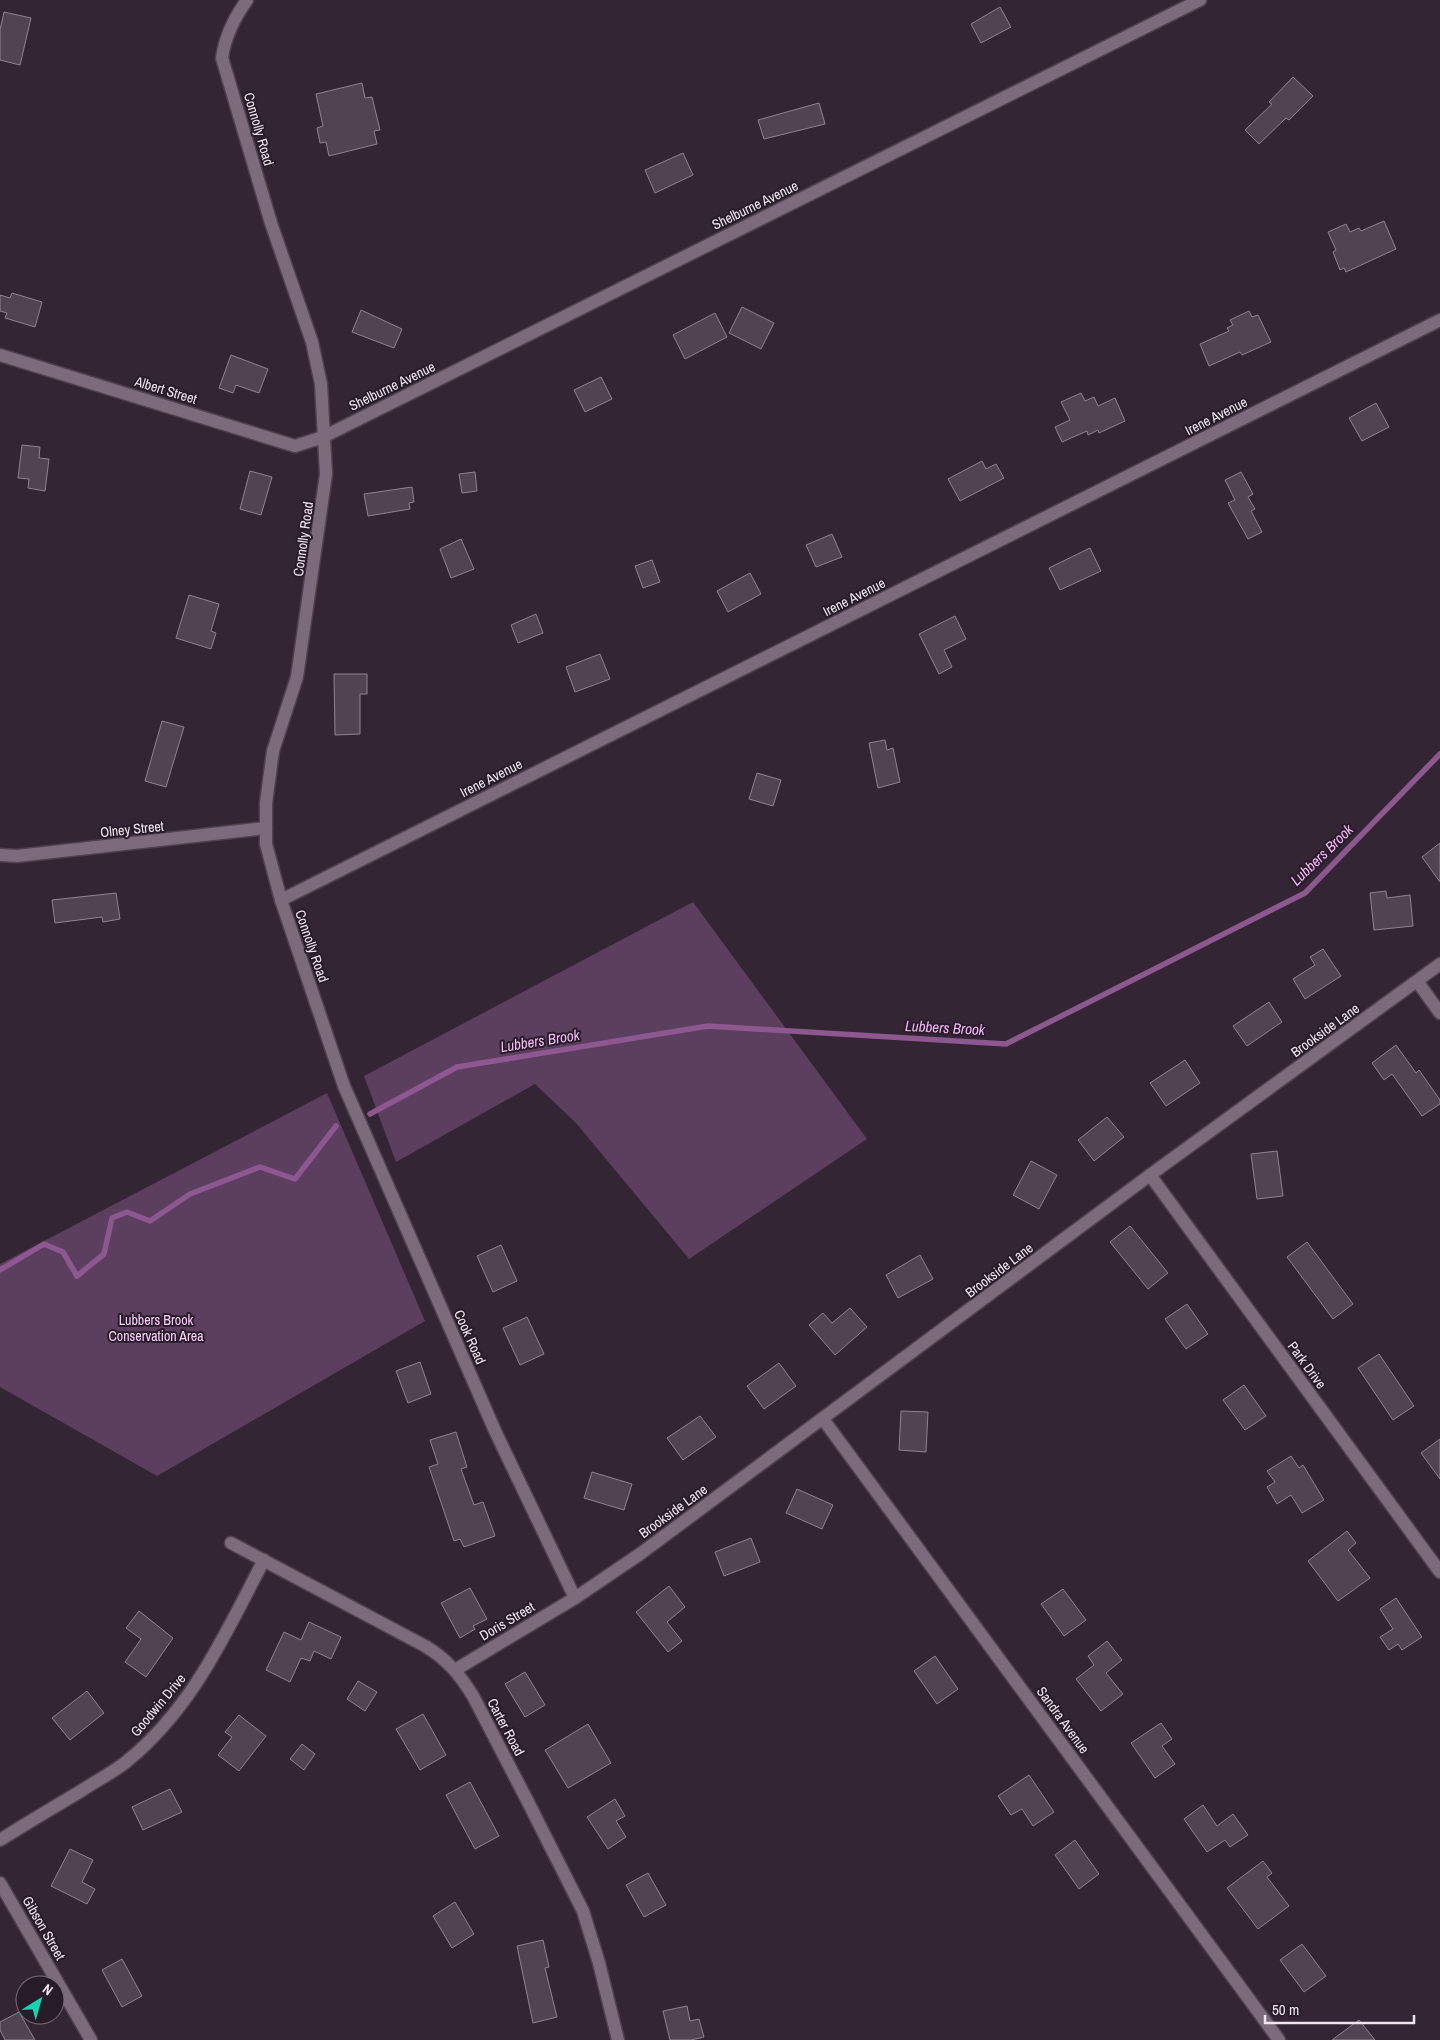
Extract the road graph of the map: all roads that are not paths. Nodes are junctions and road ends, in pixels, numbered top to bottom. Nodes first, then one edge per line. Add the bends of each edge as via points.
1 (247, 0) edge
2 (1200, 0) edge
3 (1440, 320) edge
4 (0, 355) edge
5 (323, 437) junction
6 (266, 828) junction
7 (0, 855) edge
8 (281, 900) junction
9 (1440, 964) edge
10 (1417, 981) junction
11 (1440, 1013) edge
12 (344, 1086) joint
13 (1150, 1175) junction
14 (824, 1418) junction
15 (231, 1543) dead end
16 (264, 1560) junction
17 (1440, 1572) edge
18 (575, 1598) junction
19 (455, 1670) junction
20 (0, 1840) edge
21 (0, 1883) edge
22 (91, 2040) edge
23 (618, 2040) edge
24 (1279, 2040) edge

1 - 5 street, Connolly Road via 231,26 222,58 271,223 312,342 321,384
2 - 5 street, Shelburne Avenue
3 - 8 street, Irene Avenue
4 - 5 street, Albert Street via 295,446
5 - 6 street, Connolly Road via 326,474 317,547 297,677 274,751 266,803
6 - 7 street, Olney Street via 17,856
6 - 8 street, Connolly Road via 266,844
8 - 12 street, Connolly Road
9 - 10 street, Brookside Lane
10 - 11 street
10 - 13 street, Brookside Lane
12 - 18 street, Cook Road via 496,1433
13 - 14 street, Brookside Lane
13 - 17 street, Park Drive
14 - 18 street, Brookside Lane
14 - 24 street, Sandra Avenue
15 - 16 street, Carter Road
16 - 19 street, Carter Road via 425,1646
16 - 20 street, Goodwin Drive via 210,1664 159,1732 108,1775
18 - 19 street, Doris Street
19 - 23 street, Carter Road via 477,1705 577,1898 599,1963
21 - 22 street, Gibson Street

